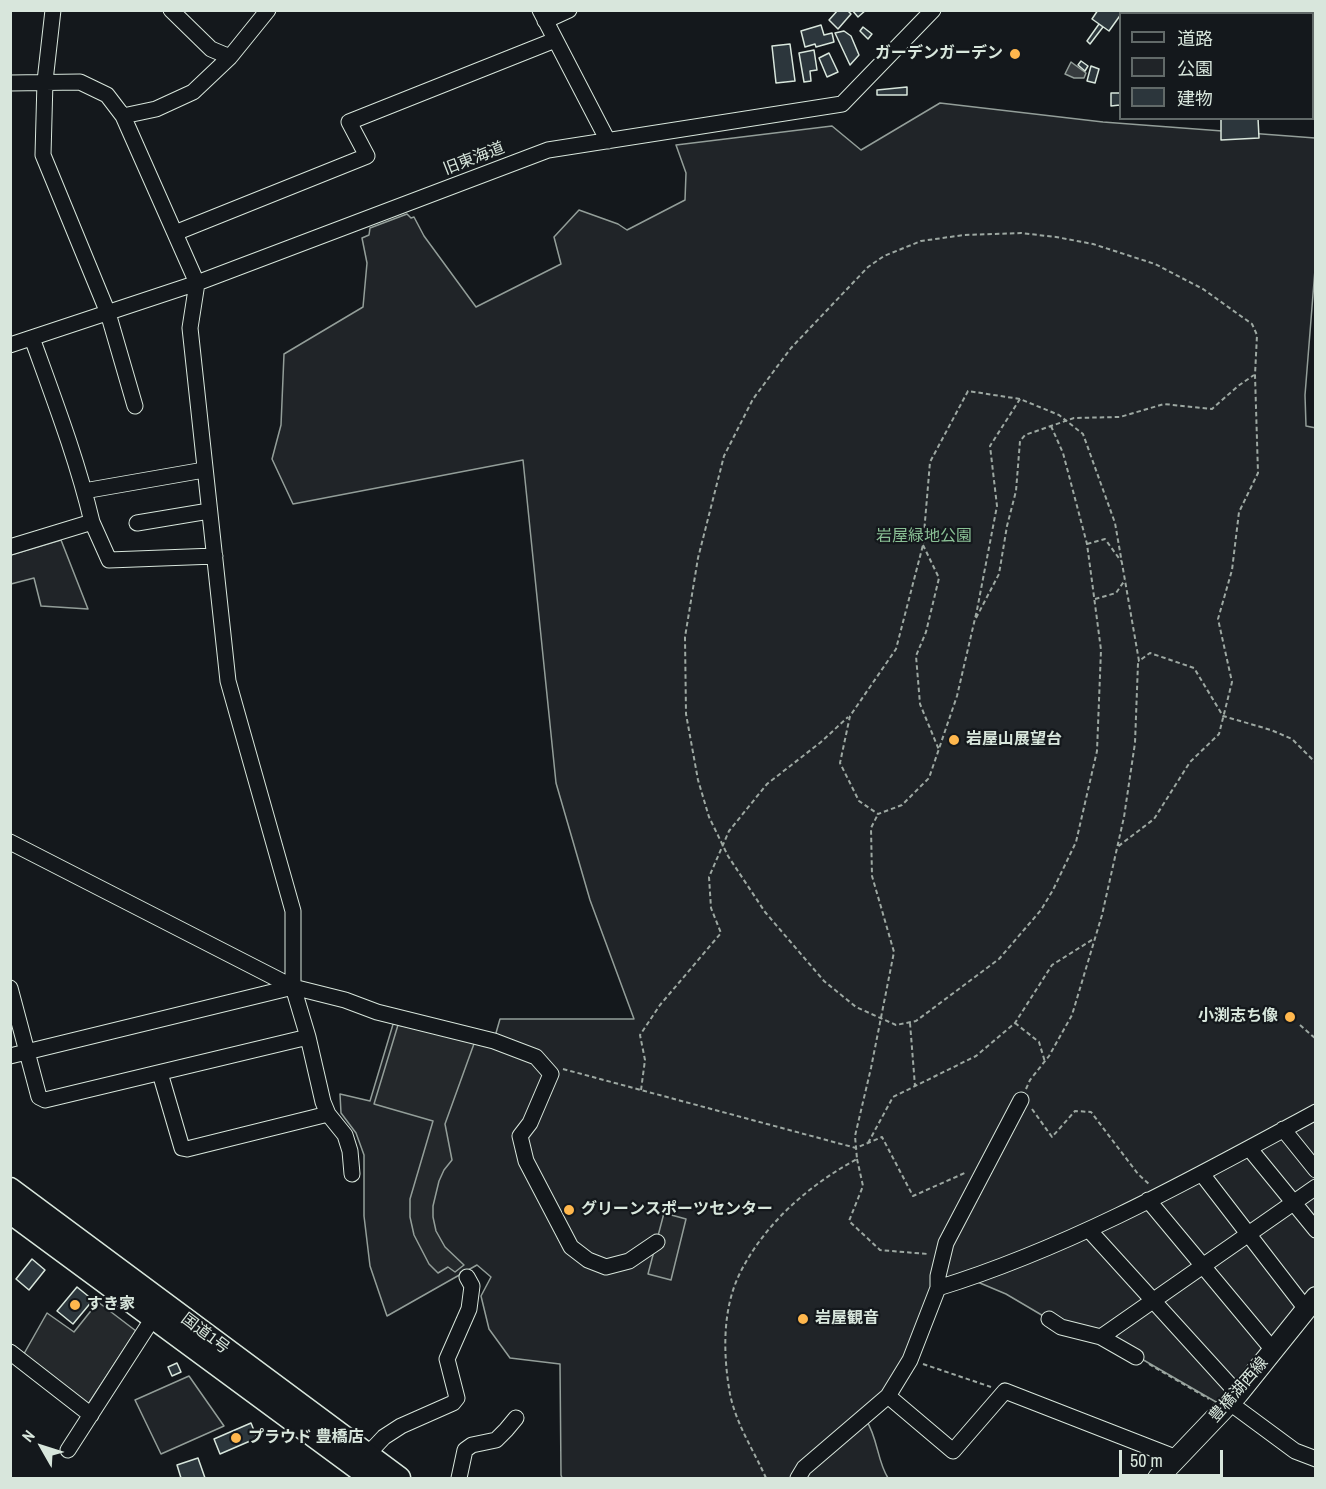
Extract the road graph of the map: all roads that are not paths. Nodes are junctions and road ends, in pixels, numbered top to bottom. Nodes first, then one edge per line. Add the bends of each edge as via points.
1 (53, 10) edge
2 (171, 10) edge
3 (569, 10) edge
4 (933, 10) edge
5 (264, 12) edge
6 (543, 16) edge
7 (555, 40) junction
8 (230, 57) junction
9 (45, 81) junction
10 (10, 83) edge
11 (123, 116) junction
12 (608, 141) junction
13 (175, 233) junction
14 (197, 283) junction
15 (108, 313) junction
16 (32, 338) junction
17 (10, 345) edge
18 (135, 406) dead end
19 (204, 470) junction
20 (84, 491) junction
21 (209, 511) junction
22 (92, 522) junction
23 (137, 523) dead end
24 (10, 547) edge
25 (215, 556) junction
26 (10, 842) edge
27 (293, 987) junction
28 (10, 988) edge
29 (308, 1037) junction
30 (27, 1053) junction
31 (10, 1056) edge
32 (159, 1073) junction
33 (1021, 1100) road end
34 (1316, 1112) edge
35 (328, 1114) junction
36 (1283, 1130) junction
37 (1249, 1148) junction
38 (1316, 1170) edge
39 (351, 1174) dead end
40 (1202, 1174) junction
41 (1316, 1187) edge
42 (10, 1189) edge
43 (1154, 1197) junction
44 (1293, 1203) junction
45 (10, 1212) edge
46 (1089, 1230) junction
47 (1316, 1230) edge
48 (1249, 1233) junction
49 (657, 1242) dead end
50 (1203, 1265) junction
51 (467, 1277) dead end
52 (938, 1288) junction
53 (1153, 1301) junction
54 (1311, 1303) edge
55 (153, 1318) junction
56 (1049, 1319) dead end
57 (1101, 1337) junction
58 (1273, 1350) junction
59 (10, 1353) edge
60 (1136, 1357) road end
61 (888, 1396) junction
62 (1230, 1401) junction
63 (91, 1415) junction
64 (516, 1418) dead end
65 (68, 1450) dead end
66 (367, 1455) junction
67 (1177, 1458) junction
68 (1316, 1459) edge
69 (371, 1479) edge
70 (399, 1479) edge
71 (459, 1479) edge
72 (798, 1479) edge
73 (1158, 1479) edge

1 - 9 street
2 - 8 street via 212,49
3 - 6 street
4 - 12 street, 旧東海道 via 842,104
5 - 8 street
6 - 7 street
7 - 12 street
7 - 13 street via 349,122 367,156
8 - 11 street via 193,92 156,109
9 - 10 street
9 - 11 street via 80,82 107,95
9 - 15 street via 43,155
11 - 13 street
12 - 14 street, 旧東海道 via 548,150
13 - 14 street
14 - 15 street, 旧東海道
14 - 19 street via 190,328
15 - 16 street, 旧東海道
15 - 18 street
16 - 17 street, 旧東海道
16 - 20 street
19 - 20 street
19 - 21 street
20 - 22 street
21 - 23 street
21 - 25 street
22 - 24 street
22 - 25 street via 109,560
25 - 27 street via 228,681 292,911
26 - 27 street
27 - 29 street
27 - 30 street
27 - 49 street via 494,1041 536,1057 551,1074 530,1123 520,1136 526,1161 571,1247 606,1267 629,1261
28 - 30 street
29 - 32 street
29 - 35 street
30 - 31 street
30 - 32 street via 39,1097 45,1100
32 - 35 street via 182,1148
33 - 52 street via 954,1227 941,1260
34 - 36 street
35 - 39 street via 345,1135
36 - 37 street
36 - 38 street
37 - 40 street
37 - 44 street
40 - 43 street
40 - 48 street
41 - 44 street
42 - 66 highway, 国道1号
43 - 46 street
43 - 50 street
44 - 47 street
44 - 48 street
45 - 55 highway, 国道1号
46 - 52 street
46 - 53 street
48 - 50 street
48 - 54 street
50 - 53 street
50 - 58 street
51 - 66 street via 472,1286 469,1309 447,1359 457,1398 401,1426
52 - 61 street via 910,1360
53 - 57 street
53 - 62 street
54 - 58 main road, 豊橋湖西線
55 - 63 street
55 - 69 highway, 国道1号
56 - 57 street via 1061,1327
57 - 60 street
58 - 62 main road, 豊橋湖西線
59 - 63 street
61 - 67 street via 953,1451 1005,1391
61 - 72 street via 804,1468
62 - 67 main road, 豊橋湖西線
62 - 68 street via 1295,1451
63 - 65 street
64 - 71 street via 496,1440 465,1450
66 - 70 highway, 国道1号
67 - 73 main road, 豊橋湖西線

